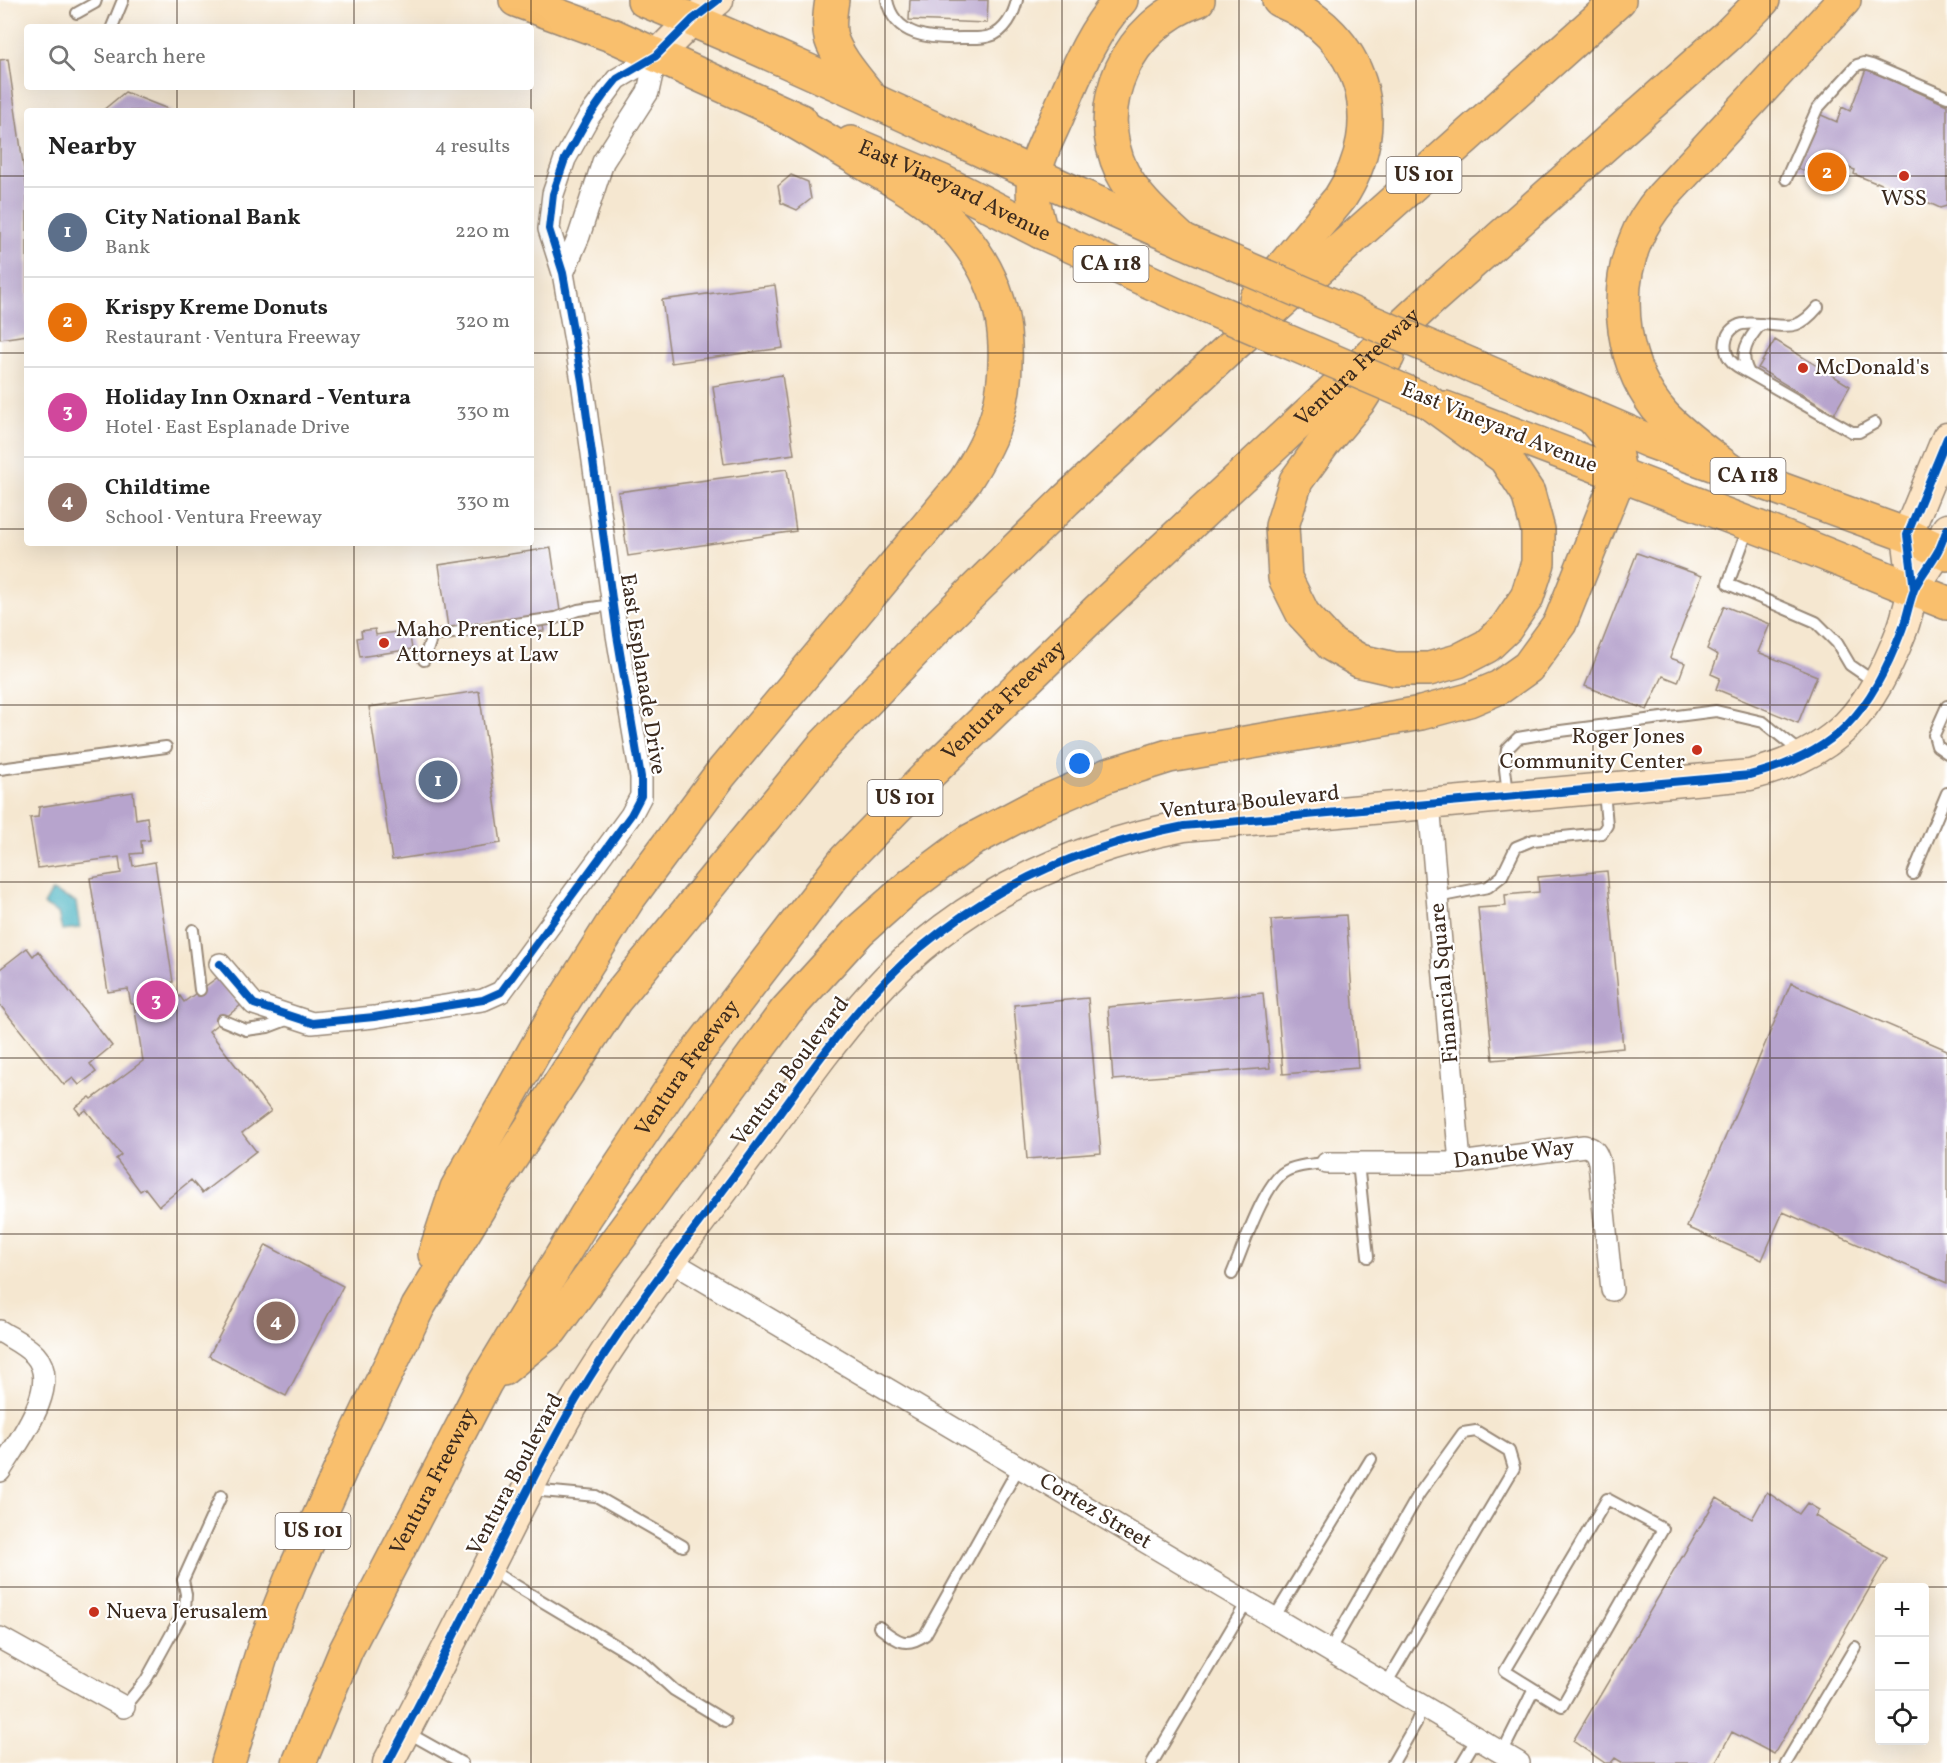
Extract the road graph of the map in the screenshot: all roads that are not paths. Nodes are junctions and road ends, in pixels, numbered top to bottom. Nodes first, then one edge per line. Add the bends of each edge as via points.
1 (96, 0) edge
2 (123, 0) edge
3 (516, 0) edge
4 (644, 0) edge
5 (718, 0) edge
6 (832, 0) edge
7 (887, 0) edge
8 (1017, 0) edge
9 (1121, 0) edge
10 (1198, 0) edge
11 (1279, 0) edge
12 (1619, 0) edge
13 (1763, 0) edge
14 (1844, 0) edge
15 (77, 13) dead end
16 (692, 20) junction
17 (113, 24) edge
18 (649, 53) junction
19 (1947, 97) edge
20 (870, 98) junction
21 (776, 111) junction
22 (1034, 175) junction
23 (1786, 179) dead end
24 (1041, 232) junction
25 (1183, 241) junction
26 (562, 273) junction
27 (1818, 307) dead end
28 (1411, 318) junction
29 (1761, 324) junction
30 (1229, 349) junction
31 (1749, 373) junction
32 (1427, 401) junction
33 (1590, 415) junction
34 (1875, 423) dead end
35 (1947, 438) edge
36 (1728, 469) junction
37 (1619, 476) junction
38 (1764, 531) junction
39 (1907, 535) junction
40 (1944, 544) edge
41 (1914, 589) junction
42 (1947, 603) edge
43 (612, 605) junction
44 (424, 660) dead end
45 (1880, 681) junction
46 (1947, 706) edge
47 (166, 747) dead end
48 (1947, 753) edge
49 (1805, 756) junction
50 (0, 769) edge
51 (1603, 788) junction
52 (1947, 793) edge
53 (1508, 796) junction
54 (1429, 803) junction
55 (1913, 874) dead end
56 (1437, 897) junction
57 (193, 930) dead end
58 (220, 964) dead end
59 (200, 990) dead end
60 (292, 1017) junction
61 (222, 1020) dead end
62 (1327, 1162) joint
63 (1358, 1163) junction
64 (1460, 1163) junction
65 (1368, 1257) dead end
66 (671, 1261) junction
67 (1232, 1275) dead end
68 (1612, 1290) dead end
69 (418, 1307) junction
70 (0, 1331) edge
71 (485, 1383) junction
72 (1371, 1459) dead end
73 (1018, 1467) junction
74 (0, 1471) edge
75 (528, 1490) junction
76 (221, 1496) dead end
77 (683, 1546) dead end
78 (487, 1569) junction
79 (1247, 1602) junction
80 (1274, 1618) junction
81 (879, 1627) dead end
82 (0, 1638) edge
83 (1855, 1647) dead end
84 (1329, 1651) junction
85 (1386, 1684) junction
86 (1534, 1689) junction
87 (124, 1707) joint
88 (1423, 1707) junction
89 (725, 1721) dead end
90 (405, 1731) junction
91 (1477, 1738) junction
92 (1511, 1758) edge
93 (228, 1763) edge
94 (299, 1763) edge
95 (388, 1763) edge
96 (462, 1763) edge
97 (1152, 1763) edge
98 (1393, 1763) edge
99 (1462, 1763) edge
100 (1786, 1763) edge

1 - 15 lane
2 - 17 lane
3 - 18 main road, East Vineyard Avenue
4 - 16 main road, East Vineyard Avenue
5 - 16 street
6 - 20 main road via 831,37
7 - 8 lane via 893,17 902,27 940,39 991,36 1006,26
9 - 22 main road via 1090,43
10 - 25 main road via 1165,17 1134,48 1122,66 1110,115 1113,144 1129,184
11 - 30 main road via 1318,22 1348,56 1364,98 1364,143 1348,185 1249,308
12 - 30 main road, US 101
13 - 28 main road, Ventura Freeway / US 101
14 - 36 main road via 1662,196 1636,238 1628,264 1623,290 1624,326 1642,385 1663,415
16 - 18 street
16 - 20 main road, East Vineyard Avenue
18 - 21 main road, East Vineyard Avenue
18 - 26 street via 648,92 603,162 579,236
18 - 26 street, East Esplanade Drive via 617,79 564,159 553,194 549,229
19 - 23 lane via 1872,65 1857,65 1816,109
20 - 22 main road, East Vineyard Avenue
21 - 24 main road, East Vineyard Avenue via 941,181
21 - 69 main road via 918,195 955,228 981,260 998,295 1005,340 1003,397 984,451 965,482 720,775 628,899 556,1013 457,1188
22 - 24 main road via 1034,206
22 - 25 main road, East Vineyard Avenue
24 - 32 main road, East Vineyard Avenue / CA 118, bridge
25 - 33 main road, East Vineyard Avenue / CA 118, bridge
26 - 43 street, East Esplanade Drive via 582,381
27 - 29 lane via 1804,323
28 - 32 main road via 1360,400 1296,482 1282,526 1286,578 1303,614 1332,645 1360,661 1395,669 1429,669 1458,661 1487,646 1506,628 1527,597 1538,563 1538,530 1528,494 1505,458
28 - 71 main road, Ventura Freeway / US 101 via 1097,611 846,859 688,1064 586,1216
29 - 31 lane via 1744,352
29 - 31 lane via 1736,326 1725,342 1732,363
30 - 69 main road, US 101 via 1058,508 824,745 615,1000
31 - 34 lane via 1852,432
32 - 37 main road, East Vineyard Avenue / CA 118
33 - 36 main road, CA 118
33 - 37 main road via 1612,440
35 - 39 street
36 - 39 main road, CA 118
37 - 38 main road, CA 118
37 - 71 main road via 1560,622 1528,667 1500,687 1420,713 1169,756 1108,775 1036,806 970,841 911,885 859,931 786,1011 551,1330
38 - 41 main road, CA 118
38 - 45 lane via 1728,584 1816,622 1837,643 1850,664
39 - 40 main road, CA 118
39 - 41 street
40 - 41 street
41 - 42 main road, CA 118
41 - 45 street, Ventura Boulevard via 1904,627
43 - 44 lane via 556,618 432,636
43 - 60 street, East Esplanade Drive via 641,796 501,992 483,1000 374,1017 312,1023
45 - 49 street, Ventura Boulevard via 1852,720
46 - 48 lane via 1934,735 1937,746
47 - 50 lane
49 - 51 street, Ventura Boulevard via 1750,775
49 - 53 lane via 1763,722 1716,711 1553,732 1518,738 1507,749
51 - 53 street, Ventura Boulevard
51 - 56 lane via 1607,825 1602,833 1533,840 1516,847 1502,876 1488,887
52 - 55 lane
53 - 54 street, Ventura Boulevard
54 - 56 street, Financial Square
54 - 66 street, Ventura Boulevard via 1218,822 1148,833 1092,849 990,897 942,930 871,996
56 - 64 street, Financial Square
57 - 59 lane
58 - 60 street, East Esplanade Drive via 254,1004
60 - 61 lane via 268,1027 246,1030
62 - 63 street, Danube Way
62 - 67 lane via 1286,1171 1276,1178
63 - 64 street, Danube Way
63 - 65 lane
64 - 68 street, Danube Way via 1584,1146 1594,1150 1599,1162
66 - 73 street, Cortez Street
66 - 75 street, Ventura Boulevard via 602,1358
69 - 93 main road, US 101 via 292,1578 264,1647
70 - 74 street via 34,1354 44,1373 37,1408
71 - 94 main road, Ventura Freeway / US 101 via 346,1650
72 - 80 lane
73 - 79 street, Cortez Street
73 - 81 lane via 926,1635 904,1643
75 - 77 lane via 596,1496
75 - 78 street, Ventura Boulevard
76 - 87 lane via 183,1580 185,1609 146,1680
78 - 89 lane via 642,1660 674,1690
78 - 90 street, Ventura Boulevard
79 - 80 street, Cortez Street
79 - 97 lane
80 - 84 street, Cortez Street
82 - 87 street
83 - 100 lane
84 - 85 street, Cortez Street
84 - 85 lane via 1419,1494 1463,1433 1476,1431 1509,1451 1514,1468
85 - 88 street, Cortez Street
86 - 86 lane via 1505,1671 1607,1499 1663,1529 1562,1706
86 - 92 lane
88 - 91 street, Cortez Street
88 - 98 lane
90 - 95 street, Ventura Boulevard
90 - 96 lane
91 - 92 street, Cortez Street
91 - 99 lane

